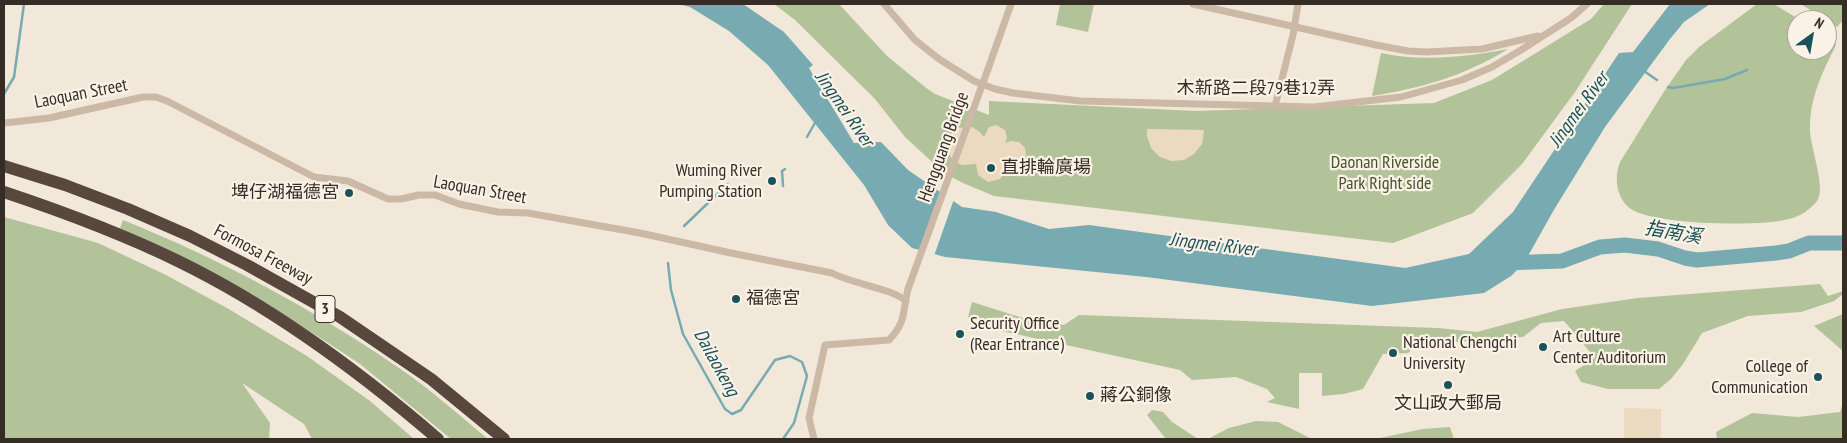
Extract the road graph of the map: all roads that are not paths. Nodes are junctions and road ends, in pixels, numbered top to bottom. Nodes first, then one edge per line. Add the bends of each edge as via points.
1 (884, 4) edge
2 (1012, 4) edge
3 (1193, 4) edge
4 (1298, 4) edge
5 (1587, 4) edge
6 (1294, 27) junction
7 (1545, 34) junction
8 (1275, 106) junction
9 (4, 122) edge
10 (4, 166) edge
11 (4, 192) edge
12 (906, 300) junction
13 (438, 439) edge
14 (504, 439) edge
15 (814, 439) edge

1 - 8 street, 木新路二段79巷12弄 via 915,40 974,80 995,89 1080,101
2 - 12 street, Hengguang Bridge, bridge
3 - 6 street, 木新路二段79巷12弄
4 - 6 street
5 - 7 street, 木新路二段79巷12弄
6 - 7 street, 木新路二段79巷12弄 via 1399,50 1427,52 1490,47
6 - 8 street
7 - 8 street, 木新路二段79巷12弄 via 1492,67 1428,91 1314,108
9 - 12 street, Laoquan Street via 49,118 143,97 156,97 314,177 348,181 381,197 401,199 434,195 498,212 528,213 640,233 832,273
10 - 14 highway, Formosa Freeway / 3 via 128,209 247,265 340,318 431,378
11 - 13 highway, 3 via 118,234 181,262 280,319 341,360
12 - 15 street, Hengguang Bridge via 900,329 889,340 824,344 809,418

